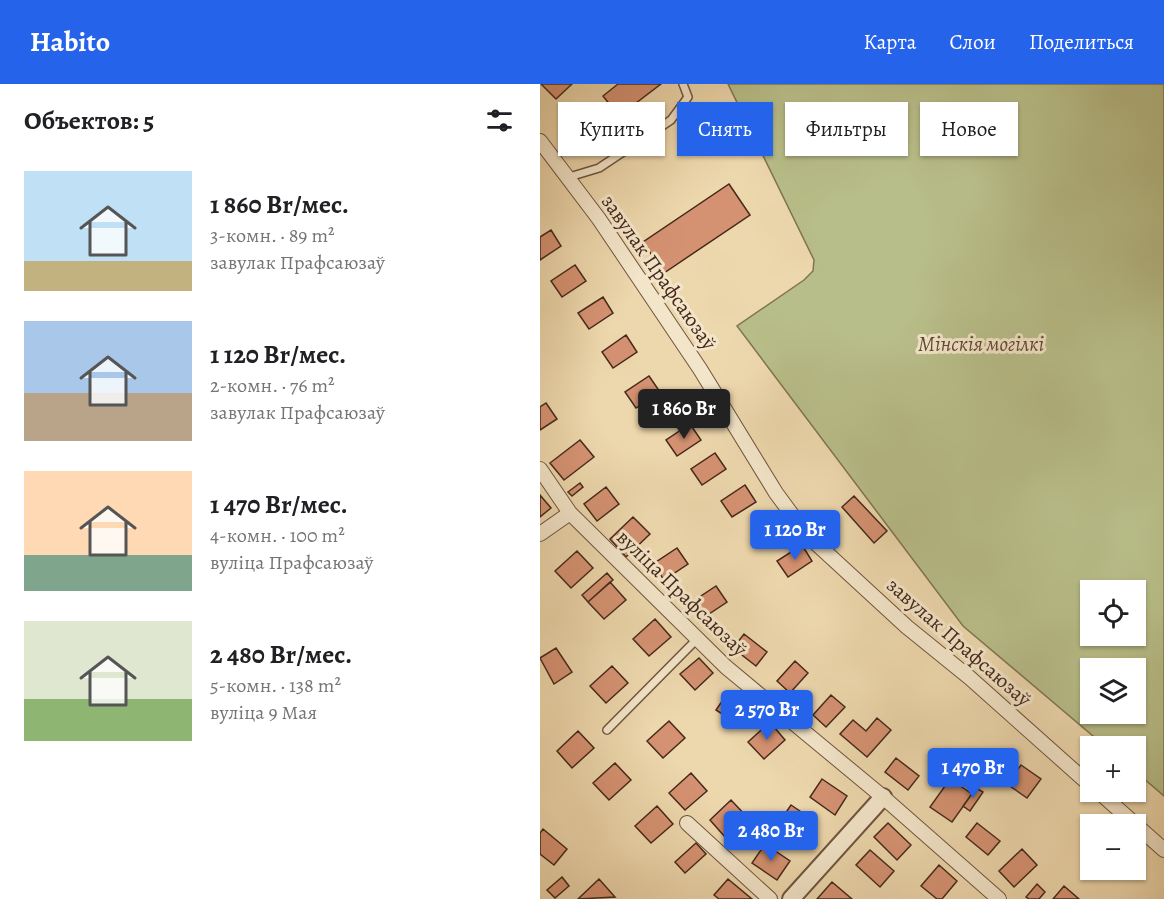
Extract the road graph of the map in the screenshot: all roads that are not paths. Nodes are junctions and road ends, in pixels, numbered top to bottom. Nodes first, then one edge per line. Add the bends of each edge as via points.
1 (683, 84) edge
2 (540, 141) edge
3 (566, 178) junction
4 (540, 469) edge
5 (570, 513) junction
6 (540, 534) edge
7 (697, 639) junction
8 (607, 730) dead end
9 (1080, 776) edge
10 (883, 797) junction
11 (1110, 802) edge
12 (687, 823) dead end
13 (1164, 850) edge
14 (770, 899) edge
15 (791, 899) edge
16 (999, 899) edge

1 - 3 lane via 688,97 671,120 599,168
2 - 3 street, завулак Прафсаюзаў
3 - 9 street, завулак Прафсаюзаў via 599,219 807,535
4 - 5 street, вуліца Прафсаюзаў
5 - 6 street
5 - 7 street, вуліца Прафсаюзаў
7 - 8 lane
7 - 10 street, вуліца Прафсаюзаў
10 - 15 street
10 - 16 street, вуліца Прафсаюзаў
11 - 13 street
12 - 14 street

